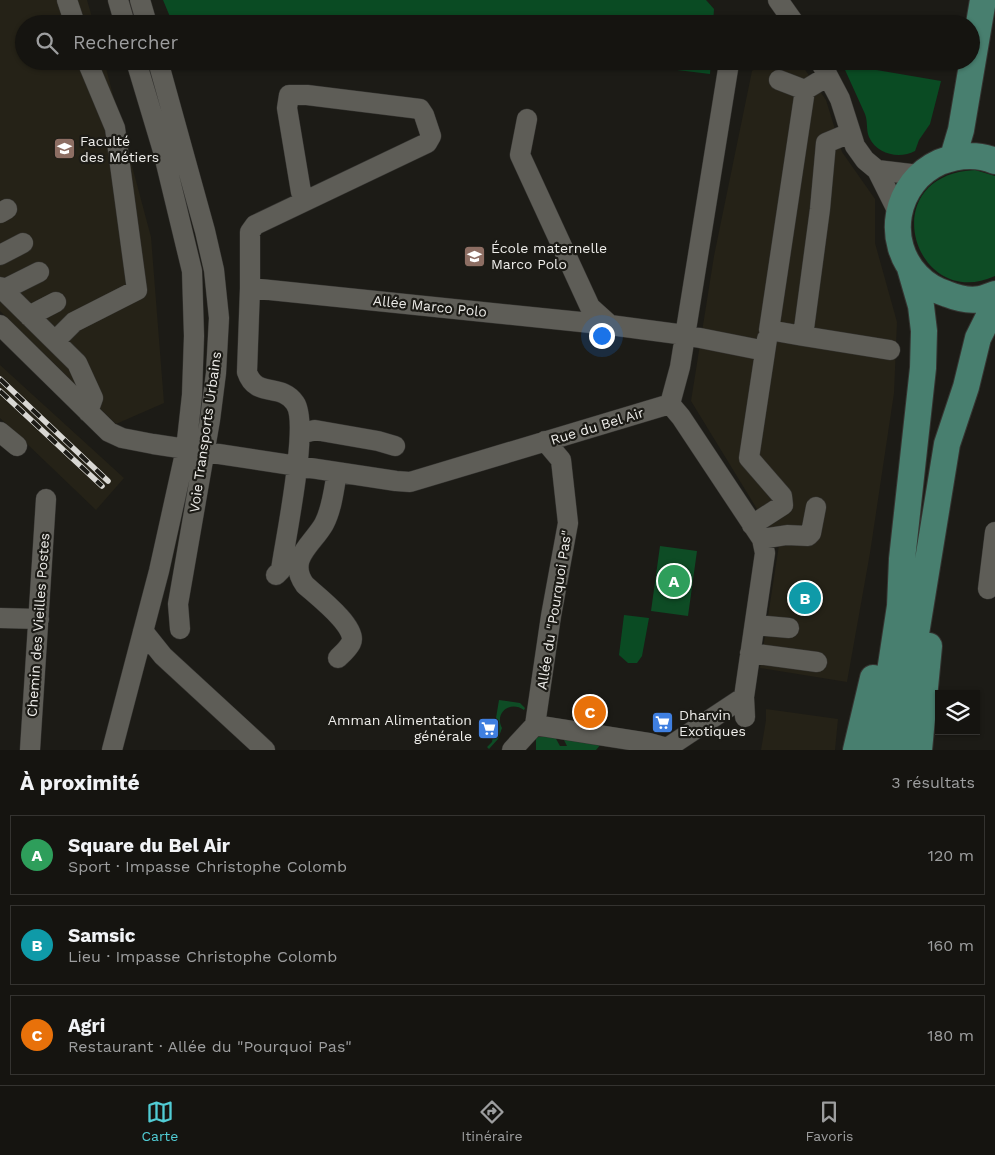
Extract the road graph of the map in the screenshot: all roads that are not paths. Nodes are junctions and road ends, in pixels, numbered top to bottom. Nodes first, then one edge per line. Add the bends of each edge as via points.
1 (67, 0) edge
2 (118, 0) edge
3 (140, 0) edge
4 (778, 0) edge
5 (983, 0) edge
6 (72, 15) edge
7 (122, 15) edge
8 (144, 15) edge
9 (789, 15) edge
10 (980, 18) edge
11 (91, 70) edge
12 (139, 70) edge
13 (161, 70) edge
14 (728, 70) edge
15 (822, 70) edge
16 (825, 70) edge
17 (971, 70) edge
18 (779, 80) dead end
19 (805, 90) junction
20 (527, 119) dead end
21 (850, 133) junction
22 (953, 157) junction
23 (995, 161) edge
24 (877, 170) junction
25 (919, 175) junction
26 (307, 199) junction
27 (898, 212) junction
28 (23, 243) dead end
29 (0, 255) edge
30 (910, 268) junction
31 (39, 272) dead end
32 (250, 288) junction
33 (1, 289) edge
34 (995, 294) edge
35 (56, 302) dead end
36 (995, 304) edge
37 (29, 316) junction
38 (0, 325) edge
39 (610, 325) junction
40 (769, 330) junction
41 (685, 335) junction
42 (803, 336) junction
43 (54, 341) junction
44 (890, 350) dead end
45 (765, 351) junction
46 (670, 404) junction
47 (88, 412) junction
48 (0, 432) edge
49 (300, 434) junction
50 (545, 441) junction
51 (17, 446) dead end
52 (395, 446) dead end
53 (195, 450) junction
54 (298, 465) junction
55 (337, 472) junction
56 (46, 499) dead end
57 (816, 507) dead end
58 (757, 532) junction
59 (995, 532) edge
60 (902, 560) junction
61 (927, 570) junction
62 (276, 575) dead end
63 (988, 588) dead end
64 (0, 618) edge
65 (39, 619) junction
66 (755, 625) junction
67 (789, 628) dead end
68 (180, 629) dead end
69 (143, 631) junction
70 (750, 653) junction
71 (338, 658) dead end
72 (818, 662) dead end
73 (744, 697) junction
74 (746, 718) dead end
75 (535, 725) junction
76 (642, 746) edge
77 (670, 746) edge
78 (30, 750) edge
79 (112, 750) edge
80 (265, 750) edge
81 (512, 750) edge
82 (856, 750) edge
83 (878, 750) edge
84 (897, 750) edge
85 (920, 750) edge

1 - 6 street
2 - 7 street
3 - 8 street
4 - 9 street
5 - 10 main road
11 - 43 street via 115,128 137,290 74,322
12 - 53 street via 164,150 192,271
13 - 53 street, Voie Transports Urbains via 206,230 219,318 216,364
14 - 41 street
15 - 19 street
16 - 21 street via 840,99
17 - 22 main road
18 - 19 street
19 - 40 street
20 - 39 street via 520,155 590,307
21 - 24 street via 854,146
21 - 42 street via 826,143
22 - 23 main road via 970,155
22 - 25 main road via 934,164
24 - 25 street
24 - 27 street
25 - 27 main road via 905,193
26 - 26 street via 426,143 431,136 420,109 289,95 287,108 301,192
26 - 32 street via 255,224 250,232
27 - 30 main road via 898,234
28 - 29 street
30 - 34 main road via 923,282 960,299 980,299
30 - 60 main road via 922,306 923,368
31 - 33 street
32 - 39 street, Allée Marco Polo
32 - 49 street via 247,372 250,382 256,387 276,390 291,397 297,405
33 - 37 street
35 - 37 street
36 - 61 main road via 978,338 966,387 946,444
37 - 43 street
38 - 47 street, Rue du Bel Air
39 - 41 street, Allée Marco Polo
40 - 42 street
40 - 45 street
41 - 45 street, Allée Marco Polo
41 - 46 street
42 - 44 street
43 - 47 street via 77,362 93,398
45 - 58 street via 749,458 782,496 783,505
46 - 50 street, Rue du Bel Air
46 - 58 street
47 - 53 street, Rue du Bel Air via 109,432 122,438
48 - 51 street
49 - 52 street via 315,430
49 - 54 street
50 - 55 street, Rue du Bel Air via 410,482
50 - 75 street, Allée du "Pourquoi Pas" via 561,460 568,522
53 - 54 street, Rue du Bel Air
53 - 68 street, Voie Transports Urbains via 178,604
53 - 69 street
54 - 55 street, Rue du Bel Air
54 - 62 street via 280,570
55 - 71 street via 329,513 306,548 298,568 300,578 347,624 352,633 351,644
56 - 65 street, Chemin des Vieilles Postes
57 - 58 street via 808,536
58 - 66 street via 765,552
59 - 63 street
60 - 82 main road via 890,584
60 - 83 main road via 900,606
61 - 84 main road
61 - 85 main road via 934,591
64 - 65 street
65 - 78 street, Chemin des Vieilles Postes
66 - 67 street
66 - 70 street
69 - 79 street
69 - 80 street via 163,656
70 - 72 street
70 - 73 street
73 - 74 street
73 - 77 street
75 - 76 street
75 - 81 street
76 - 77 street

